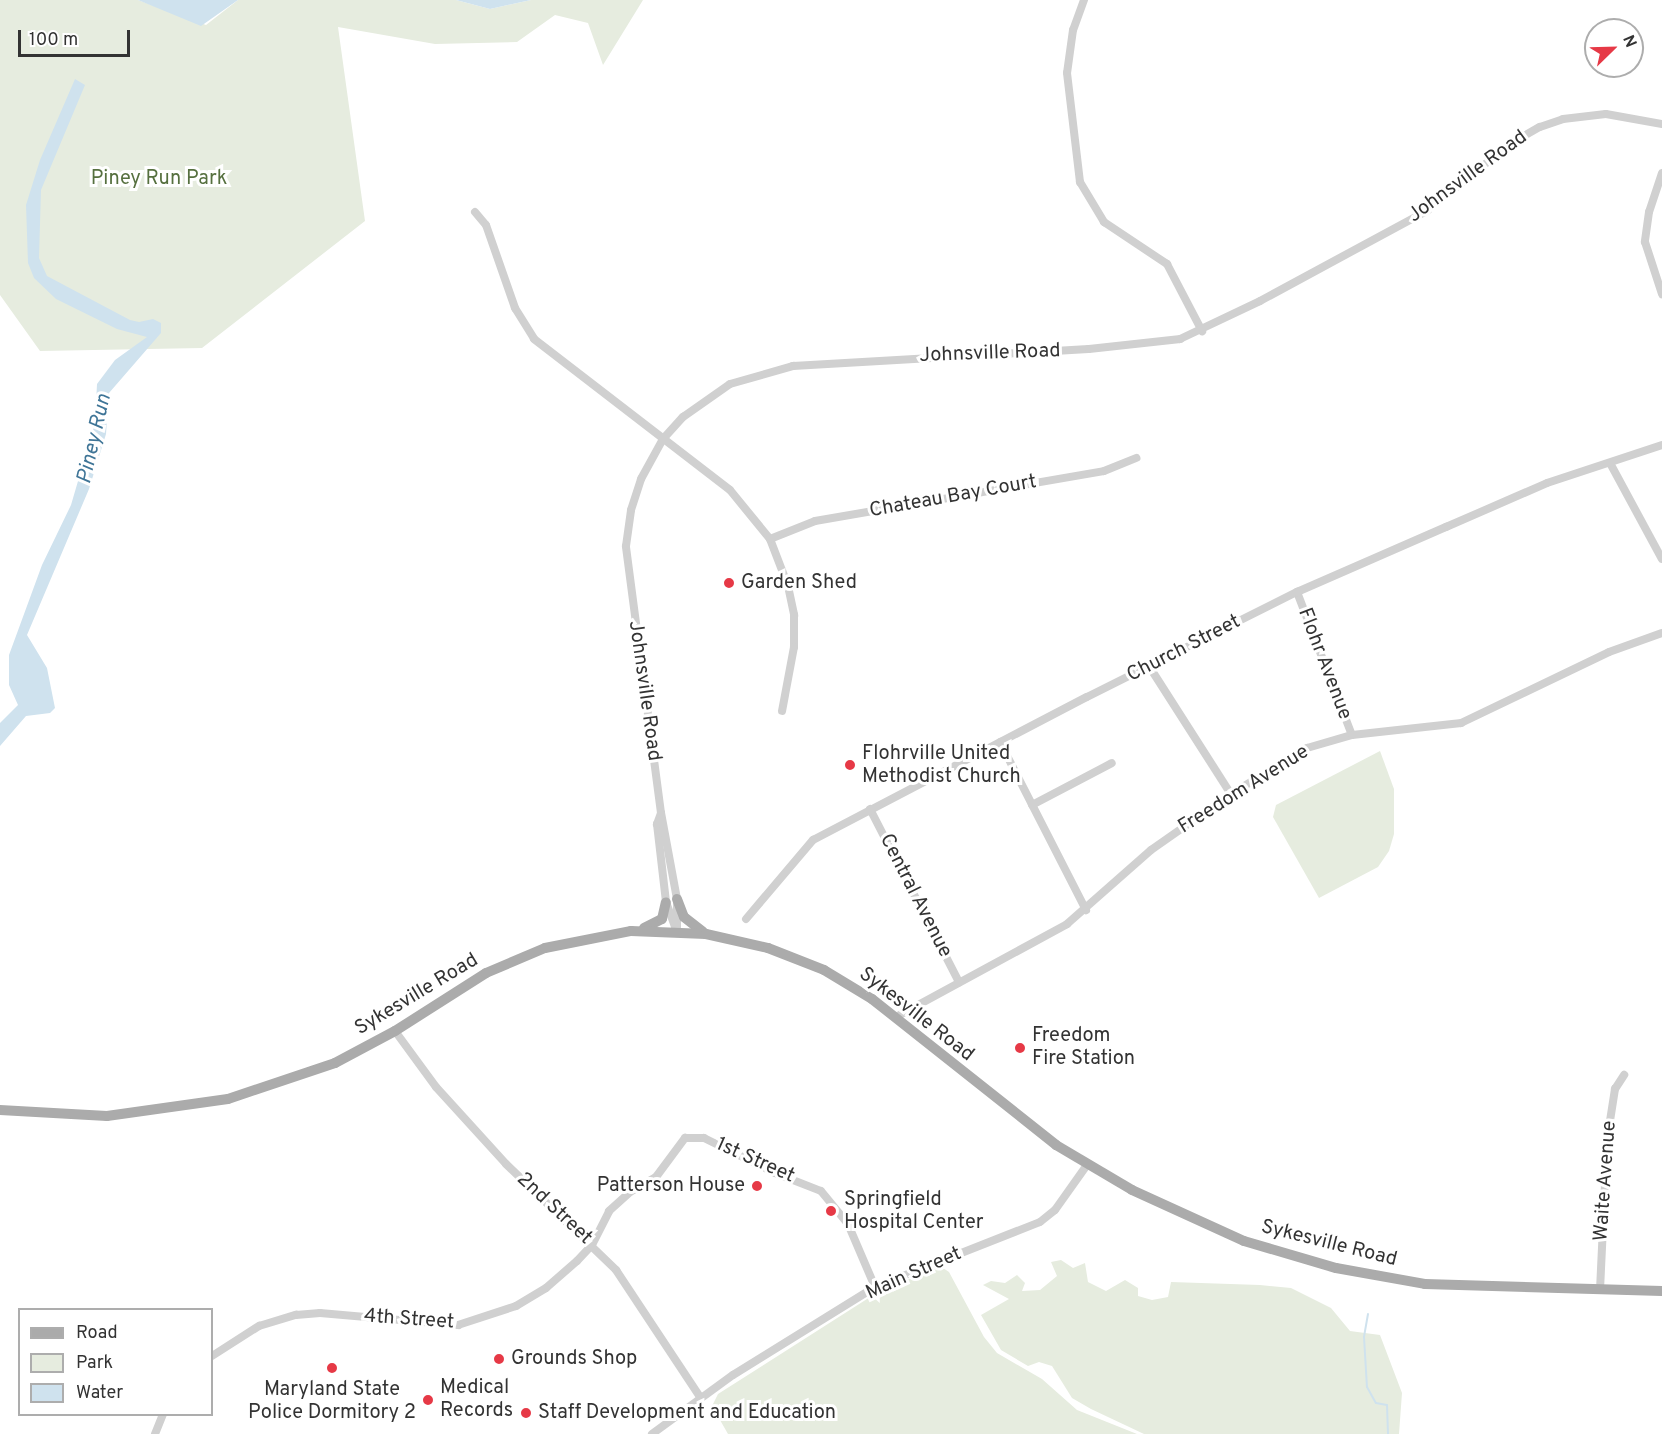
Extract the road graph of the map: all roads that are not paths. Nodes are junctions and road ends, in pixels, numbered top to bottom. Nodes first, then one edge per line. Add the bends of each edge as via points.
1 (1084, 0) edge
2 (1662, 124) edge
3 (1662, 173) edge
4 (475, 212) dead end
5 (1662, 294) edge
6 (1202, 331) junction
7 (663, 439) junction
8 (1662, 445) edge
9 (1137, 458) dead end
10 (1610, 463) junction
11 (770, 539) junction
12 (1662, 559) edge
13 (1297, 592) junction
14 (1662, 633) edge
15 (1149, 666) junction
16 (782, 711) dead end
17 (1352, 735) junction
18 (1000, 742) junction
19 (1112, 763) dead end
20 (1230, 794) junction
21 (1032, 805) junction
22 (870, 809) junction
23 (672, 900) junction
24 (1086, 910) junction
25 (746, 919) dead end
26 (636, 931) junction
27 (677, 931) junction
28 (706, 934) junction
29 (959, 982) junction
30 (896, 1017) junction
31 (395, 1031) junction
32 (1624, 1075) dead end
33 (0, 1110) edge
34 (1087, 1165) junction
35 (592, 1245) junction
36 (875, 1287) junction
37 (1600, 1290) junction
38 (1662, 1291) edge
39 (213, 1355) edge
40 (700, 1397) junction
41 (162, 1416) edge
42 (155, 1434) edge
43 (652, 1434) edge

1 - 6 street via 1073,30 1067,73 1080,182 1104,222 1167,264
2 - 6 street, Johnsville Road via 1606,114 1563,119 1540,127 1510,144 1428,210
3 - 5 street via 1649,212 1645,242
4 - 7 street via 486,225 515,308 534,339
6 - 7 street, Johnsville Road via 1137,346 878,359 772,369 730,384 708,398
7 - 11 street via 730,490
7 - 23 street, Johnsville Road via 634,498 626,546 661,813 667,831
8 - 10 street, Church Street
9 - 11 street, Chateau Bay Court via 1104,471 815,521
10 - 12 street
10 - 13 street, Church Street via 1538,486
11 - 16 street via 788,586 794,615 794,647
13 - 15 street, Church Street
13 - 17 street, Flohr Avenue
14 - 17 street, Freedom Avenue via 1618,648 1461,723
15 - 18 street, Church Street
15 - 20 street
17 - 20 street, Freedom Avenue via 1307,748
18 - 21 street
18 - 22 street, Church Street
19 - 21 street
20 - 24 street, Freedom Avenue via 1151,850
21 - 24 street
22 - 25 street, Church Street via 806,846
22 - 29 street, Central Avenue
23 - 26 main road via 662,919
23 - 27 street, Johnsville Road
23 - 28 main road
24 - 29 street, Freedom Avenue
26 - 27 main road, Sykesville Road
26 - 31 main road, Sykesville Road via 570,941 512,960
27 - 28 main road, Sykesville Road
28 - 30 main road, Sykesville Road via 768,948 815,966
29 - 30 street, Freedom Avenue
30 - 34 main road, Sykesville Road via 1005,1108
31 - 33 main road, Sykesville Road via 298,1078 198,1106 107,1116
31 - 35 street, 2nd Street via 436,1087 506,1164
32 - 37 street, Waite Avenue via 1615,1089 1607,1140
34 - 36 street, Main Street via 1055,1210 1040,1222
34 - 37 main road, Sykesville Road via 1197,1222 1320,1264 1434,1285
35 - 36 street, 1st Street via 609,1211 630,1192 656,1177 670,1162 680,1141 704,1138 821,1191 848,1224
35 - 39 street, 4th Street via 546,1287 488,1317 458,1325 424,1325 328,1313 296,1315 259,1326
35 - 40 street, 2nd Street via 633,1294
36 - 40 street, Main Street
37 - 38 main road, Sykesville Road
40 - 43 street, Main Street
41 - 42 street

